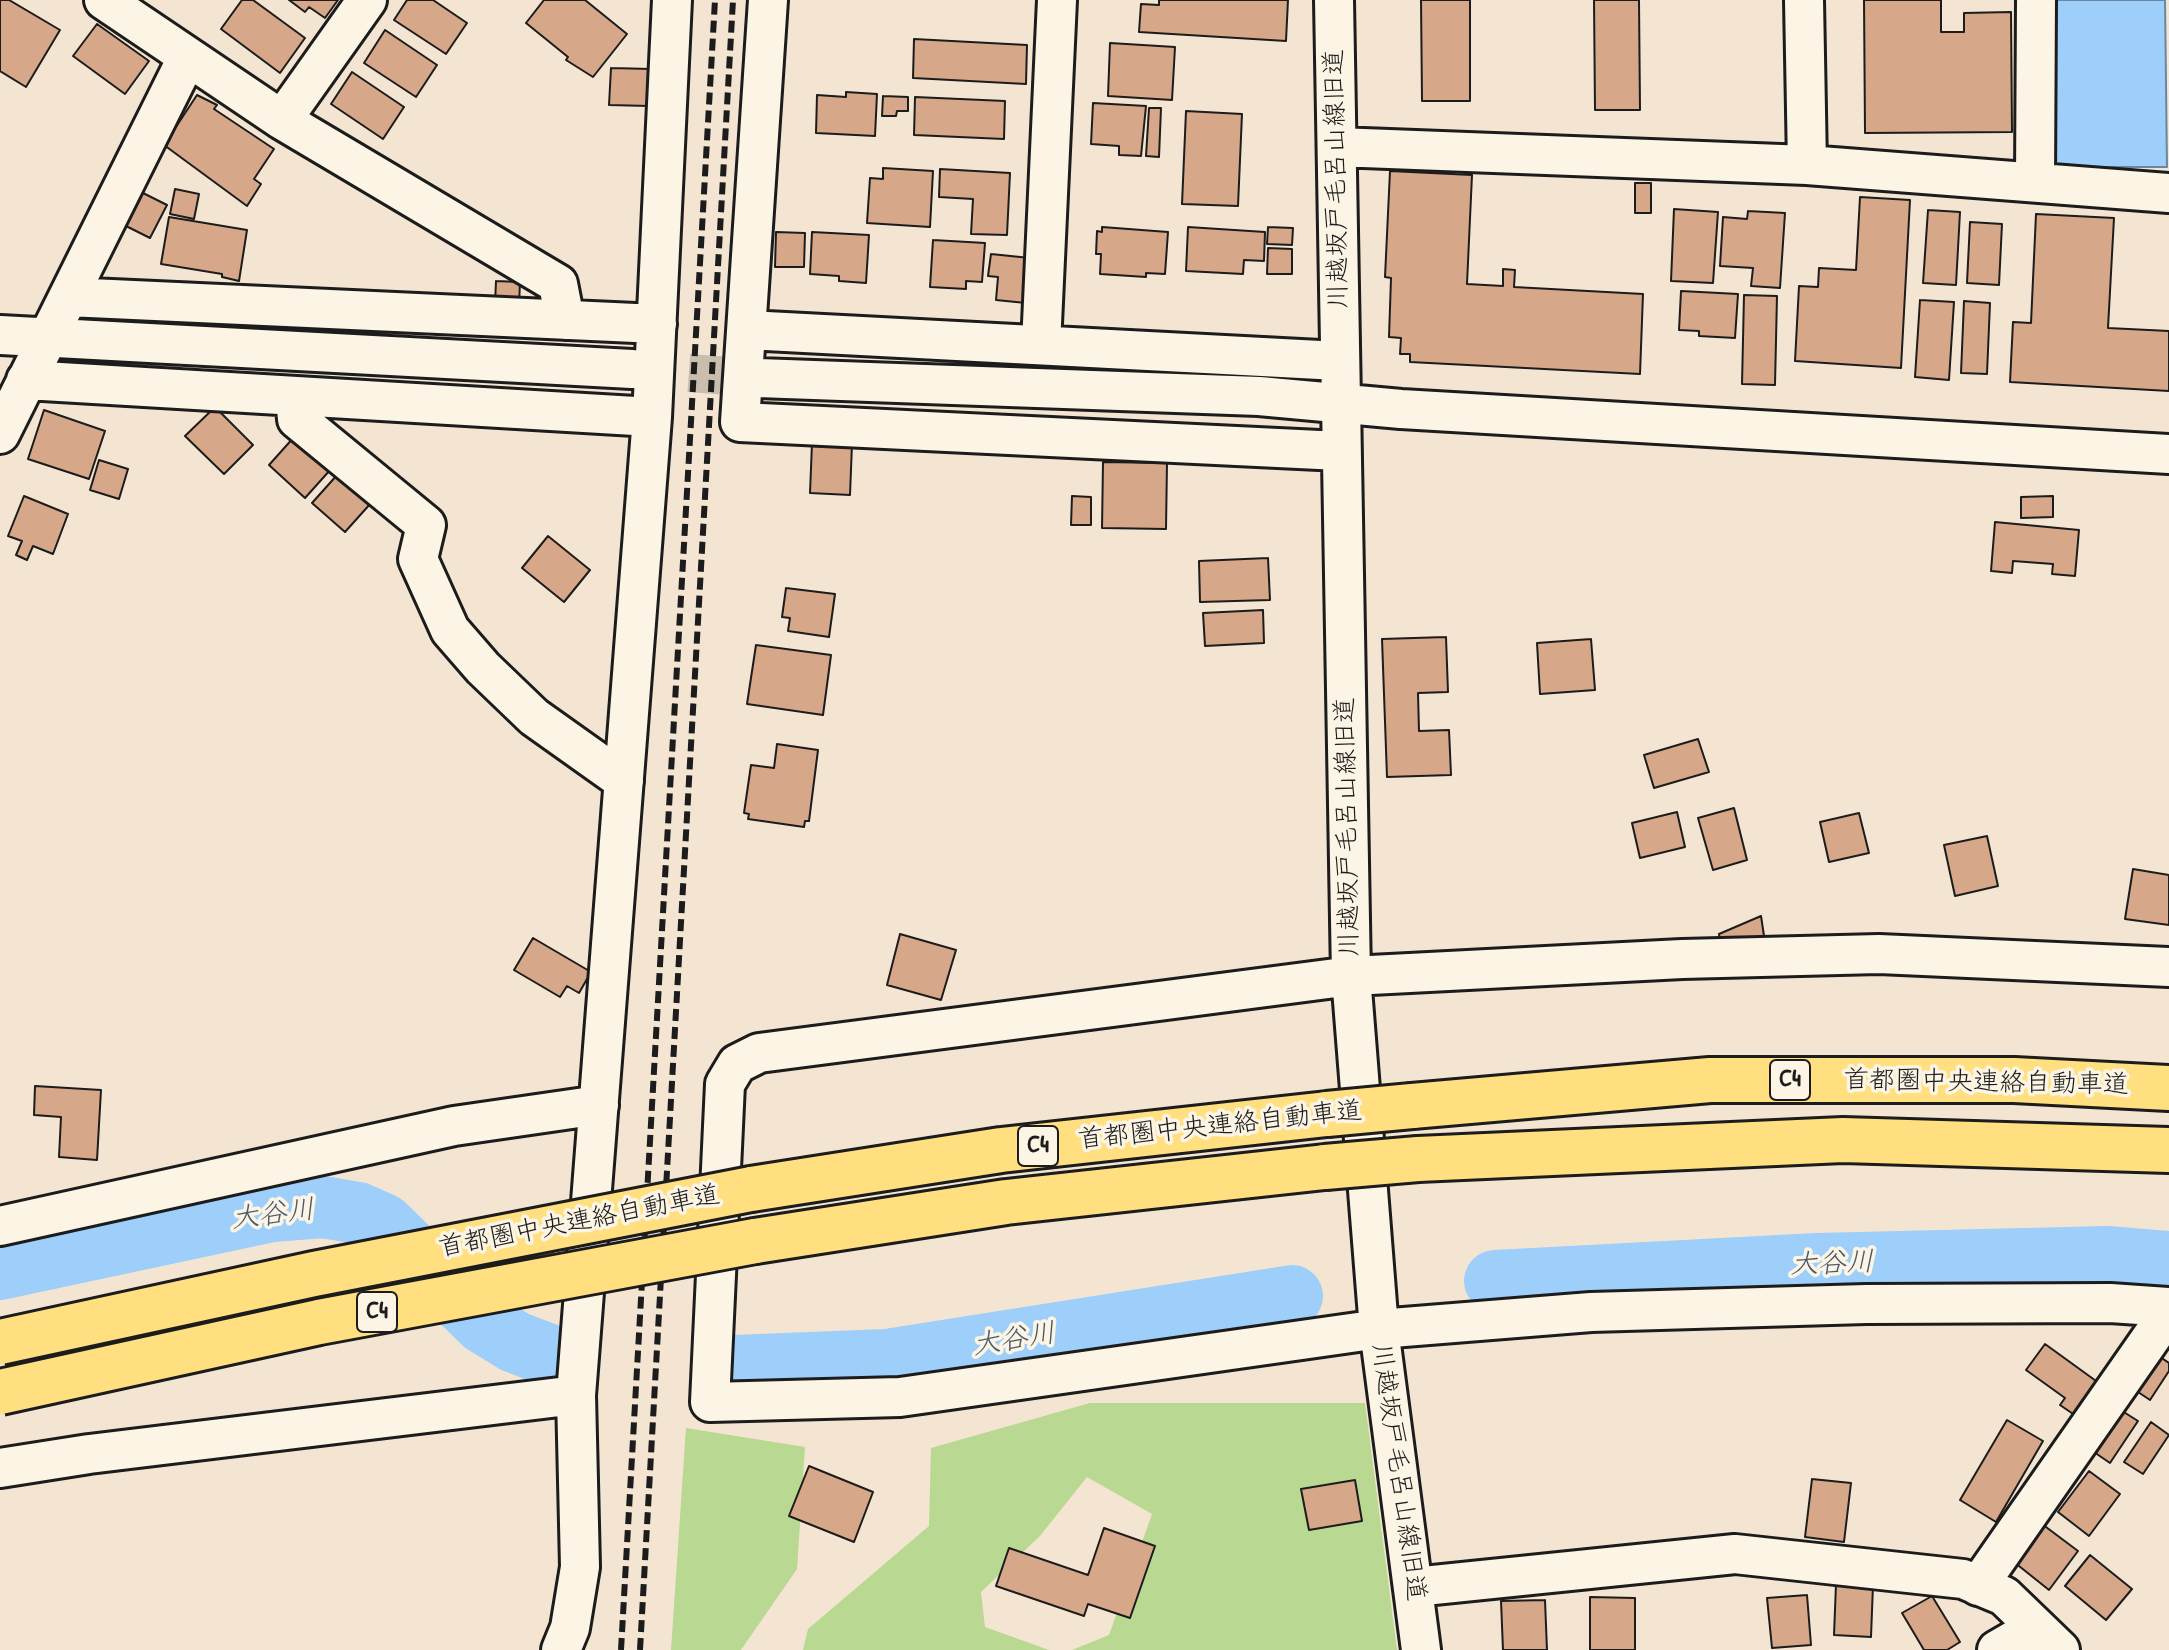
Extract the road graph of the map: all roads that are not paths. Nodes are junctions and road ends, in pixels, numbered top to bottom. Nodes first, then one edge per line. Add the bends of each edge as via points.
1 (104, 0) edge
2 (367, 0) edge
3 (672, 0) edge
4 (768, 0) edge
5 (1057, 0) edge
6 (1334, 0) edge
7 (1804, 0) edge
8 (2036, 0) edge
9 (187, 58) junction
10 (282, 120) junction
11 (1337, 147) junction
12 (1807, 165) junction
13 (2035, 182) junction
14 (2169, 193) edge
15 (68, 297) junction
16 (565, 320) junction
17 (657, 324) junction
18 (747, 330) junction
19 (0, 335) edge
20 (47, 338) junction
21 (1041, 345) junction
22 (1339, 361) junction
23 (632, 369) tunnel mouth
24 (758, 378) tunnel mouth
25 (26, 380) junction
26 (295, 397) junction
27 (1339, 403) junction
28 (652, 417) junction
29 (0, 434) edge
30 (1340, 451) junction
31 (2169, 454) edge
32 (624, 781) junction
33 (2169, 967) edge
34 (1351, 976) junction
35 (2169, 1088) edge
36 (599, 1105) junction
37 (2169, 1150) edge
38 (0, 1226) edge
39 (2169, 1310) edge
40 (1379, 1329) junction
41 (0, 1342) edge
42 (0, 1392) edge
43 (576, 1395) junction
44 (0, 1468) edge
45 (1978, 1586) junction
46 (1414, 1587) junction
47 (2047, 1639) edge
48 (561, 1650) edge
49 (1421, 1650) edge
50 (1997, 1650) edge

1 - 9 street
2 - 10 street
3 - 17 street
4 - 18 street
5 - 21 street
6 - 11 street, 川越坂戸毛呂山線旧道
7 - 12 street
8 - 13 street
9 - 10 street
9 - 15 street
10 - 16 street via 558,284
11 - 12 street
11 - 22 street, 川越坂戸毛呂山線旧道
12 - 13 street
13 - 14 street
15 - 16 street
15 - 20 street
16 - 17 street
17 - 28 street
18 - 21 street
18 - 30 street via 740,422
19 - 20 street
20 - 23 street
20 - 25 street
21 - 22 street
22 - 27 street, 川越坂戸毛呂山線旧道
24 - 27 street
25 - 26 street
25 - 29 street
26 - 28 street
26 - 32 street via 297,419 426,525 418,559 450,630 534,717
27 - 30 street, 川越坂戸毛呂山線旧道
27 - 31 street
28 - 32 street
30 - 34 street, 川越坂戸毛呂山線旧道
32 - 36 street
33 - 34 street via 1879,954
34 - 40 street, 川越坂戸毛呂山線旧道
34 - 40 street via 759,1053 737,1064 725,1084 710,1402 900,1397
35 - 41 highway, 首都圏中央連絡自動車道 / C4, bridge via 2014,1080 1710,1080 1001,1150 751,1189
36 - 38 street via 441,1129
36 - 43 street
37 - 42 highway, 首都圏中央連絡自動車道 / C4, bridge via 1843,1140 1418,1159 1006,1202 755,1241 319,1322
39 - 40 street via 2110,1303 1851,1304 1591,1312
39 - 45 street
40 - 46 street, 川越坂戸毛呂山線旧道
43 - 44 street
43 - 48 street via 580,1567
45 - 46 street via 1963,1579 1735,1554
45 - 47 street via 2004,1596
46 - 49 street, 川越坂戸毛呂山線旧道
47 - 50 street

